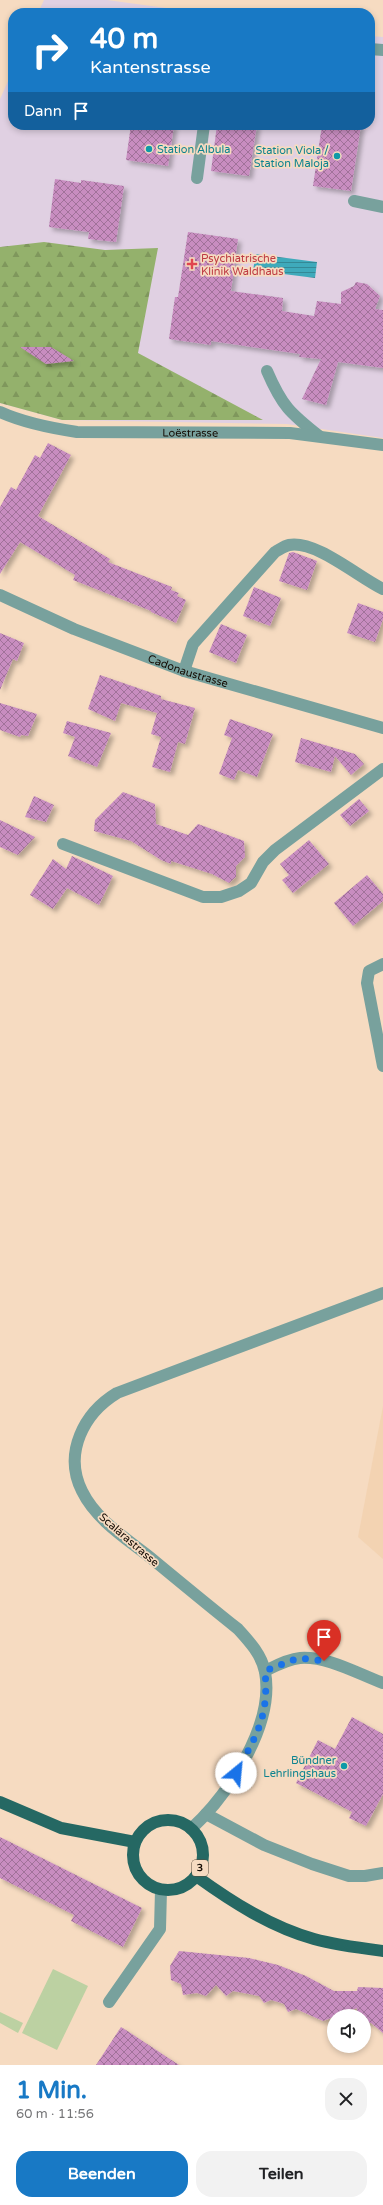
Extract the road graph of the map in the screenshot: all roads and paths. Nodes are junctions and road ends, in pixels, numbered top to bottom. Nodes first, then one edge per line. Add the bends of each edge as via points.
1 (203, 130) edge
2 (197, 178) dead end
3 (354, 201) dead end
4 (383, 207) edge
5 (267, 371) dead end
6 (0, 412) edge
7 (319, 436) junction
8 (383, 445) edge
9 (383, 589) edge
10 (0, 595) edge
11 (184, 671) junction
12 (383, 728) edge
13 (383, 769) edge
14 (63, 844) dead end
15 (383, 964) edge
16 (383, 1066) edge
17 (383, 1293) edge
18 (265, 1671) junction
19 (383, 1683) edge
20 (0, 1802) edge
21 (206, 1814) junction
22 (191, 1829) junction
23 (135, 1842) junction
24 (383, 1873) edge
25 (196, 1876) junction
26 (161, 1890) junction
27 (383, 1951) edge
28 (109, 2002) dead end

1 - 2 street
3 - 4 street
5 - 7 street via 277,395 290,413
6 - 7 street, Loëstrasse via 48,428 77,432 290,433
7 - 8 street, Loëstrasse
9 - 11 street via 314,549 288,545 275,552 193,644
10 - 11 street, Cadonaustrasse via 74,629
11 - 12 street, Cadonaustrasse
13 - 14 street via 275,850 263,862 251,883 239,891 221,897 203,897
15 - 16 street via 369,971 367,983
17 - 18 street, Scalärastrasse via 117,1393 91,1413 77,1444 76,1478 90,1505 112,1527 238,1629 255,1649
18 - 19 street via 298,1658 310,1658
18 - 21 street, Scalärastrasse via 266,1702 258,1732 236,1773
20 - 23 main road via 61,1828
21 - 22 street, Scalärastrasse
21 - 24 street via 264,1845 312,1864 348,1876
22 - 23 main road via 181,1823 160,1821 141,1832
22 - 25 main road, 3 via 198,1836 203,1856
23 - 26 main road via 134,1858 139,1874 146,1882
25 - 26 main road, 3 via 178,1889
25 - 27 main road, 3 via 242,1907 299,1934 313,1939
26 - 28 street via 160,1929

